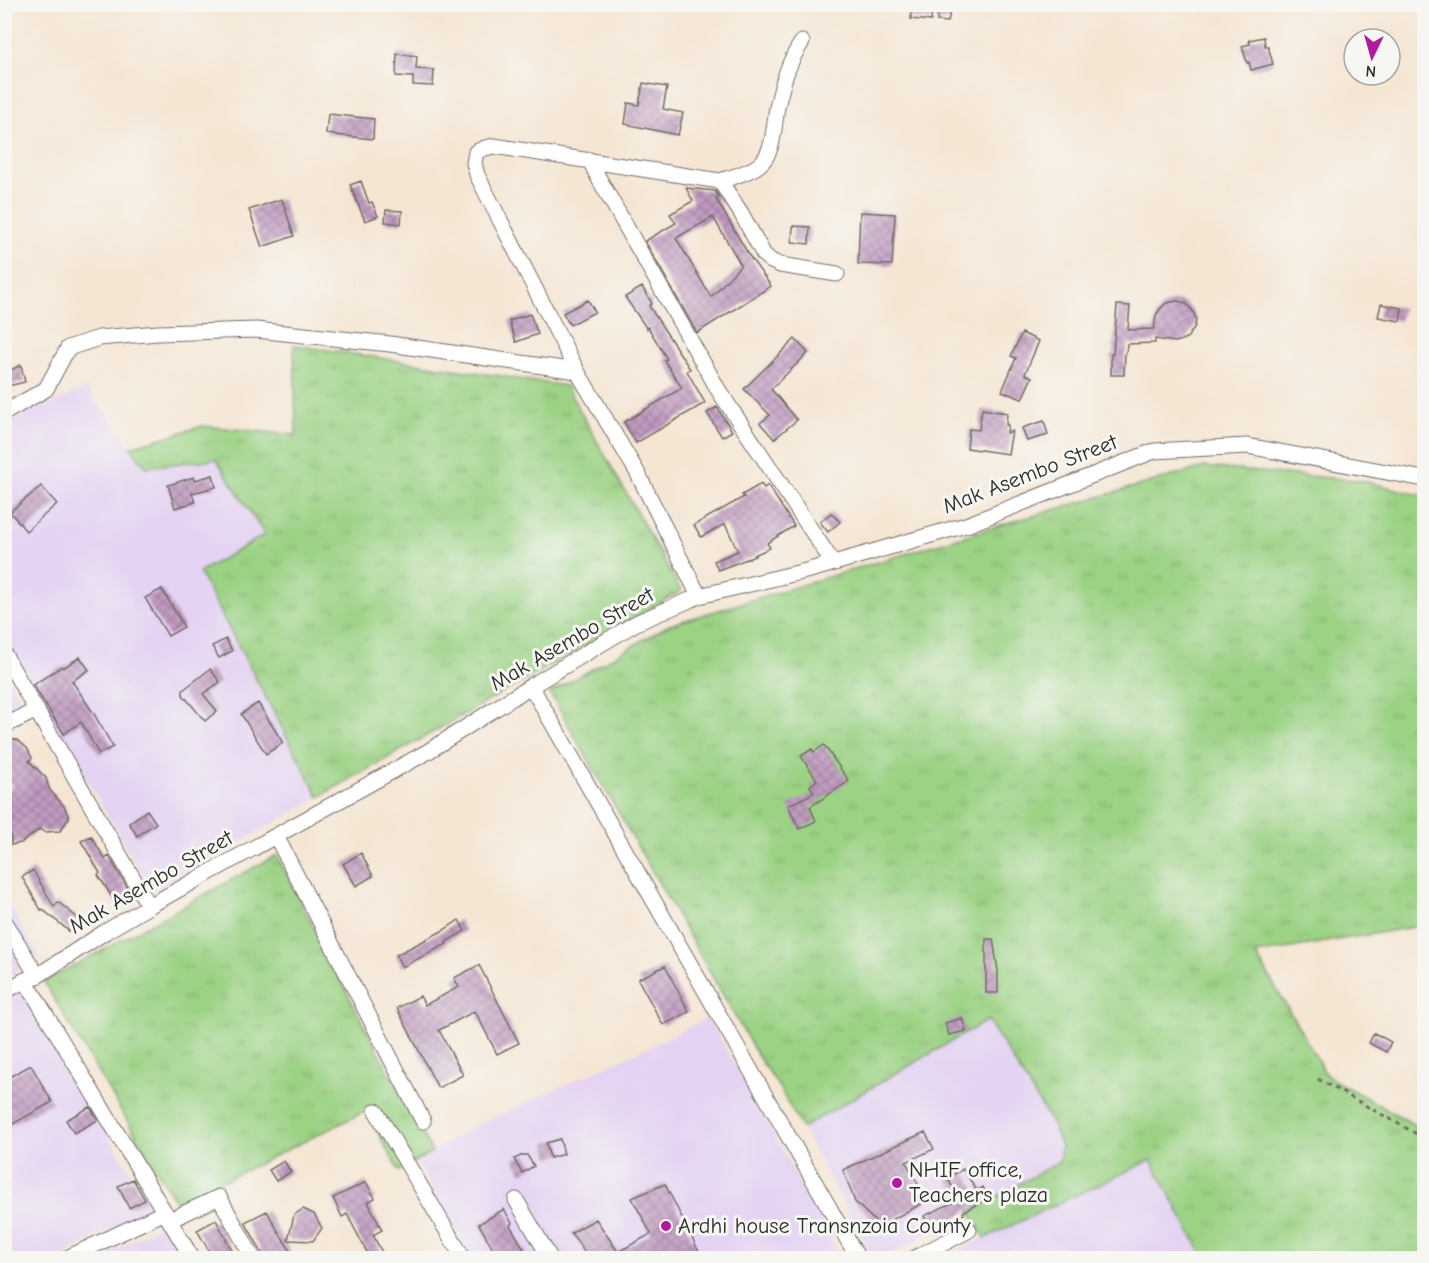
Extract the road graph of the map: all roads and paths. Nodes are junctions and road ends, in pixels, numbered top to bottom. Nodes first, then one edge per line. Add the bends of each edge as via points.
1 (802, 42) dead end
2 (590, 160) junction
3 (720, 181) junction
4 (837, 274) dead end
5 (577, 371) junction
6 (4, 413) edge
7 (1425, 479) edge
8 (833, 563) junction
9 (699, 596) junction
10 (4, 654) edge
11 (531, 686) junction
12 (37, 710) junction
13 (4, 726) edge
14 (276, 836) junction
15 (149, 906) junction
16 (4, 920) edge
17 (31, 978) junction
18 (4, 992) edge
19 (1318, 1079) dead end
20 (376, 1111) dead end
21 (423, 1121) dead end
22 (1425, 1138) edge
23 (516, 1200) dead end
24 (167, 1216) junction
25 (969, 1230) dead end
26 (67, 1258) edge
27 (192, 1258) edge
28 (253, 1258) edge
29 (463, 1258) edge
30 (550, 1258) edge
31 (858, 1258) edge
32 (915, 1258) edge

1 - 3 street via 788,68 770,149 760,164
2 - 3 street
2 - 5 street via 494,146 476,152 474,163 477,176
2 - 8 street via 719,392
3 - 4 street via 771,261
5 - 6 street via 390,344 256,330 158,333 99,338 68,348 46,389
5 - 9 street via 637,472
7 - 8 street, Mak Asembo Street via 1247,446 1154,451 969,524
8 - 9 street, Mak Asembo Street
9 - 11 street, Mak Asembo Street via 636,624
10 - 12 street
11 - 14 street, Mak Asembo Street via 427,752
11 - 31 street
12 - 13 street
12 - 15 street
14 - 15 street, Mak Asembo Street
14 - 21 street
15 - 17 street, Mak Asembo Street
16 - 17 street
17 - 18 street, Mak Asembo Street
17 - 24 street
19 - 22 path
20 - 29 street
23 - 30 street
24 - 26 street
24 - 27 street
24 - 28 street via 219,1197
25 - 32 street

